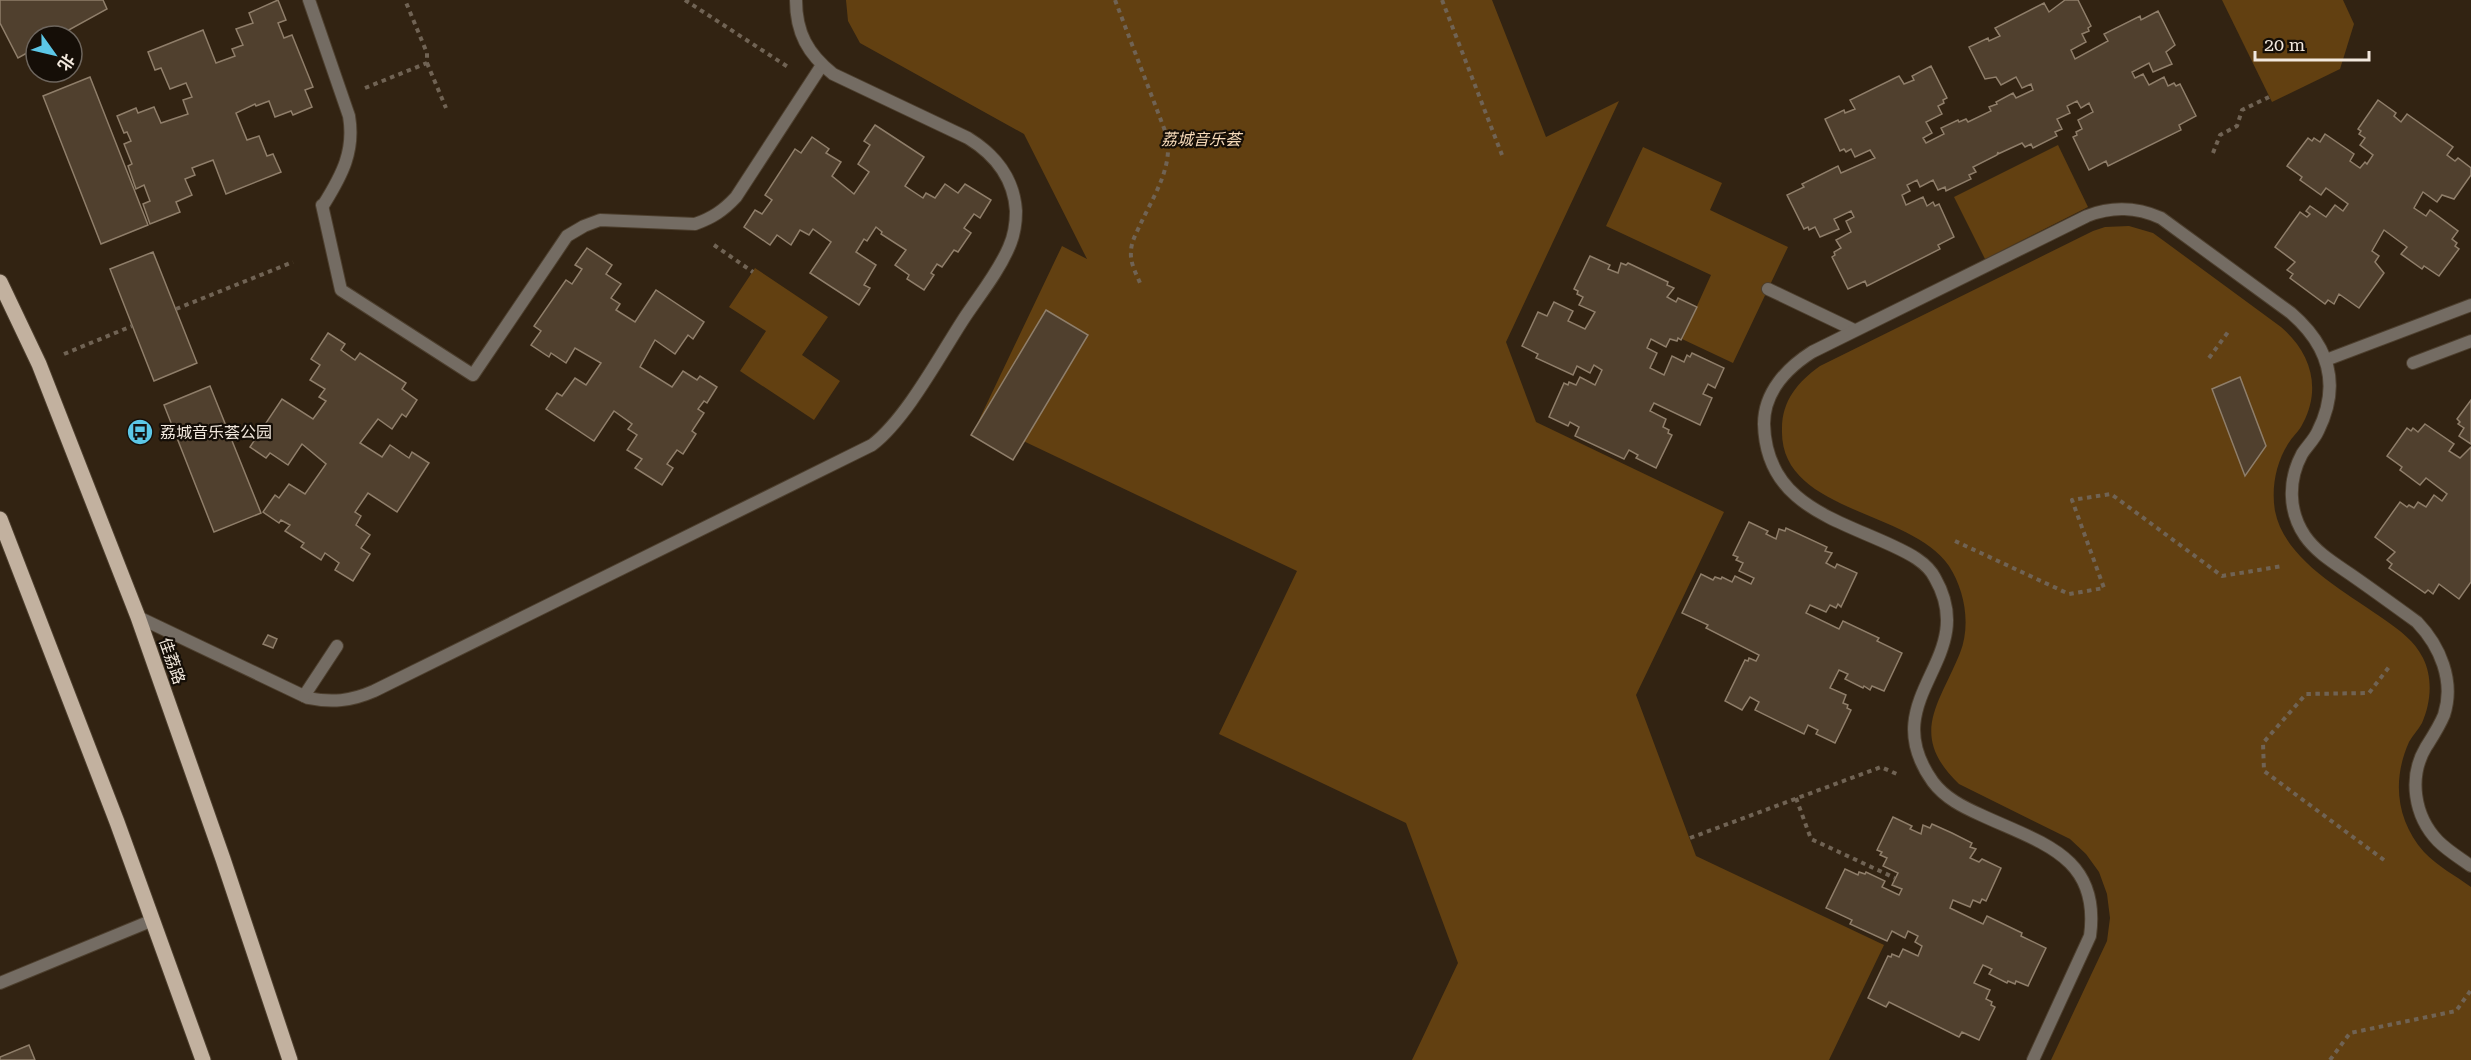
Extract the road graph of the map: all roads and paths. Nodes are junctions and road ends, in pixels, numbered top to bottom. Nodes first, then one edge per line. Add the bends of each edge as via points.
1 (309, 0) edge
2 (405, 0) edge
3 (686, 0) edge
4 (796, 0) edge
5 (1115, 0) edge
6 (1443, 0) edge
7 (428, 63) junction
8 (822, 65) junction
9 (811, 82) junction
10 (343, 97) junction
11 (2269, 97) dead end
12 (446, 108) dead end
13 (2213, 153) dead end
14 (1502, 155) dead end
15 (685, 224) junction
16 (293, 261) dead end
17 (753, 272) dead end
18 (0, 282) edge
19 (1140, 283) dead end
20 (1768, 289) dead end
21 (2471, 305) edge
22 (176, 309) dead end
23 (132, 326) dead end
24 (1854, 330) junction
25 (2229, 332) dead end
26 (2471, 341) edge
27 (2209, 358) dead end
28 (2326, 360) junction
29 (2413, 363) dead end
30 (39, 364) junction
31 (0, 519) edge
32 (1955, 541) dead end
33 (2283, 566) dead end
34 (138, 618) junction
35 (337, 646) dead end
36 (2389, 667) dead end
37 (304, 696) junction
38 (1902, 777) dead end
39 (1796, 798) junction
40 (1690, 838) dead end
41 (2384, 860) dead end
42 (2471, 866) edge
43 (1895, 878) dead end
44 (153, 920) junction
45 (0, 983) edge
46 (2471, 990) edge
47 (203, 1060) edge
48 (290, 1060) edge
49 (2033, 1060) edge
50 (2330, 1060) edge

1 - 10 lane
2 - 7 path
3 - 9 path
4 - 8 lane via 799,32
5 - 19 path via 1169,146 1164,174 1133,240 1133,266
6 - 14 path
7 - 10 path
7 - 12 path
8 - 9 lane
8 - 37 lane via 984,148 997,161 1014,194 1014,230 1009,246 893,426 872,445 361,697 334,702
9 - 15 lane via 736,197 709,219
10 - 15 lane via 351,144 341,176 323,205 341,290 473,375 567,236 600,220
11 - 13 path via 2242,110 2236,126 2220,135
15 - 17 path
16 - 22 path
18 - 30 main road, 佳荔路
20 - 24 lane
21 - 28 lane
23 - 30 path
24 - 28 lane via 2087,216 2101,210 2131,209 2161,218 2291,313 2308,328
24 - 49 lane via 1794,363 1780,379 1764,418 1770,460 1794,496 1904,551 1934,576 1944,592 1948,627 1945,645 1915,714 1917,751 1924,768 1948,797 2060,853 2084,880 2091,898 2090,936
25 - 27 path
26 - 29 lane
28 - 42 lane via 2330,392 2326,414 2297,464 2292,508 2314,547 2417,622 2439,651 2448,690 2436,734 2419,763 2416,796 2420,813 2438,841
30 - 34 main road, 佳荔路
31 - 44 main road
32 - 33 path via 2068,594 2104,588 2072,500 2111,494 2222,576
34 - 37 lane
34 - 48 main road, 佳荔路
35 - 37 lane
36 - 41 path via 2369,693 2306,694 2263,743 2264,771
38 - 39 path via 1881,767
39 - 40 path
39 - 43 path via 1811,839
44 - 45 lane
44 - 47 main road
46 - 50 path via 2456,1011 2350,1033

